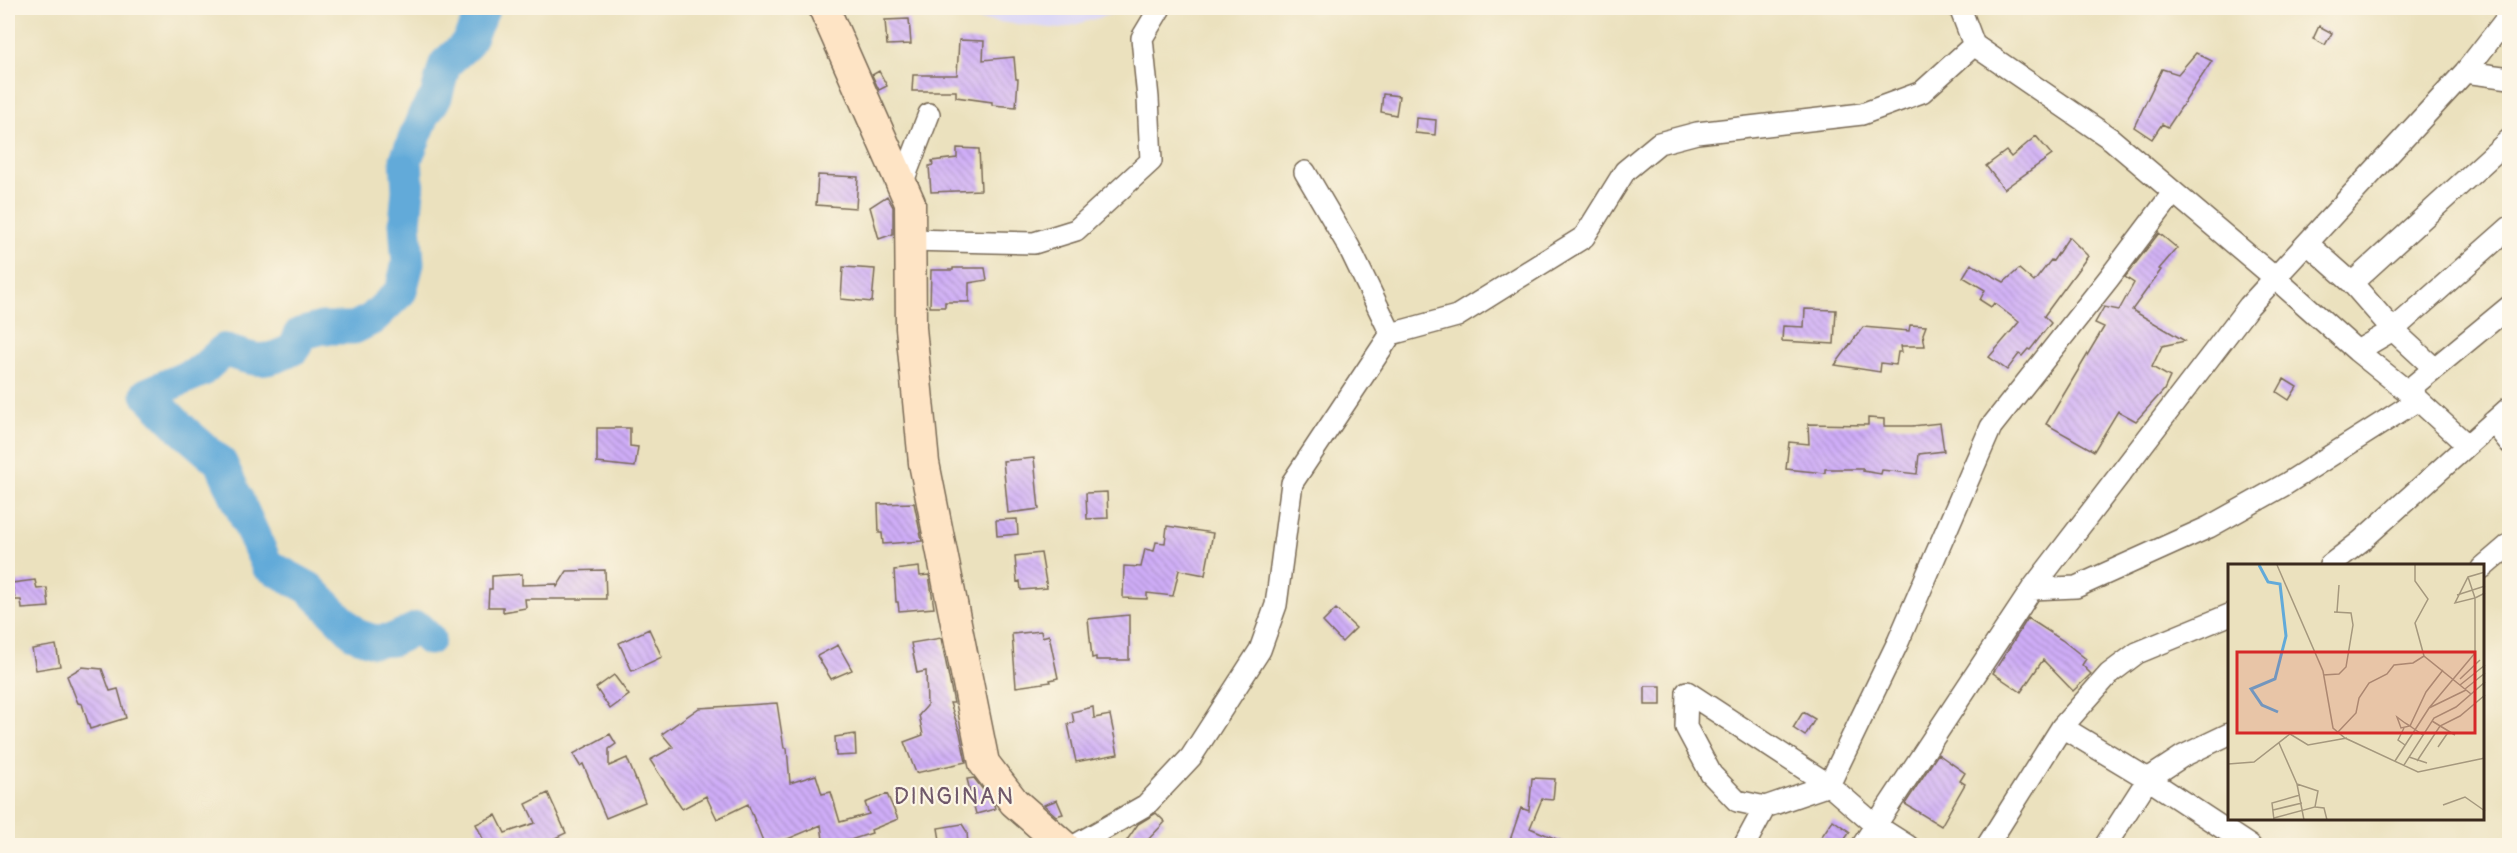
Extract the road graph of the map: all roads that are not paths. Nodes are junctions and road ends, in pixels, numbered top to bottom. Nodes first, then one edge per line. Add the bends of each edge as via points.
1 (824, 8) edge
2 (1160, 8) edge
3 (1960, 8) edge
4 (2510, 14) edge
5 (1974, 45) junction
6 (2465, 72) junction
7 (2510, 78) edge
8 (929, 114) dead end
9 (2510, 139) edge
10 (1305, 172) dead end
11 (902, 184) junction
12 (2173, 193) junction
13 (2510, 227) edge
14 (909, 240) junction
15 (2308, 244) junction
16 (2275, 278) junction
17 (2352, 284) junction
18 (2510, 306) edge
19 (2393, 330) junction
20 (1391, 334) junction
21 (2357, 351) junction
22 (2434, 368) junction
23 (2412, 396) junction
24 (2510, 407) edge
25 (2493, 422) junction
26 (2510, 443) edge
27 (2467, 445) junction
28 (2510, 544) edge
29 (2331, 564) edge
30 (2484, 566) edge
31 (2032, 589) junction
32 (2228, 615) edge
33 (2062, 727) junction
34 (2228, 734) edge
35 (2148, 779) junction
36 (1829, 785) junction
37 (1765, 807) junction
38 (1875, 825) junction
39 (2241, 843) edge
40 (1064, 846) edge
41 (1074, 846) edge
42 (1744, 846) edge
43 (1862, 846) edge
44 (1908, 846) edge
45 (1987, 846) edge
46 (2105, 846) edge

1 - 11 main road
2 - 14 street via 1142,38 1151,161 1076,230 1035,243
3 - 5 street
4 - 6 street
5 - 12 street via 2111,140
5 - 20 street via 1922,92 1862,114 1697,133 1659,143 1625,171 1584,237 1457,316
6 - 7 street
6 - 15 street
8 - 11 street
9 - 17 street
10 - 20 street via 1349,247
11 - 14 main road via 910,203
12 - 16 street
12 - 36 street via 1991,427 1898,642
13 - 19 street
14 - 40 main road via 911,328 924,464 984,763 1014,802
15 - 16 street
15 - 17 street
16 - 21 street
16 - 31 street via 2242,315
17 - 19 street
18 - 22 street
19 - 21 street
19 - 22 street
20 - 41 street via 1292,483 1276,605 1260,650 1191,758 1146,805
21 - 23 street
22 - 23 street
23 - 27 street
23 - 31 street via 2286,484 2209,527 2076,587
24 - 25 street
25 - 26 street
25 - 27 street
27 - 29 street
28 - 30 street
31 - 38 street
32 - 33 street via 2137,653 2109,674
33 - 35 street
33 - 45 street
34 - 35 street via 2183,756
35 - 39 street
35 - 46 street
36 - 37 street
36 - 37 street via 1687,692 1686,727 1711,774 1737,801
36 - 38 street
37 - 42 street
38 - 43 street
38 - 44 street

